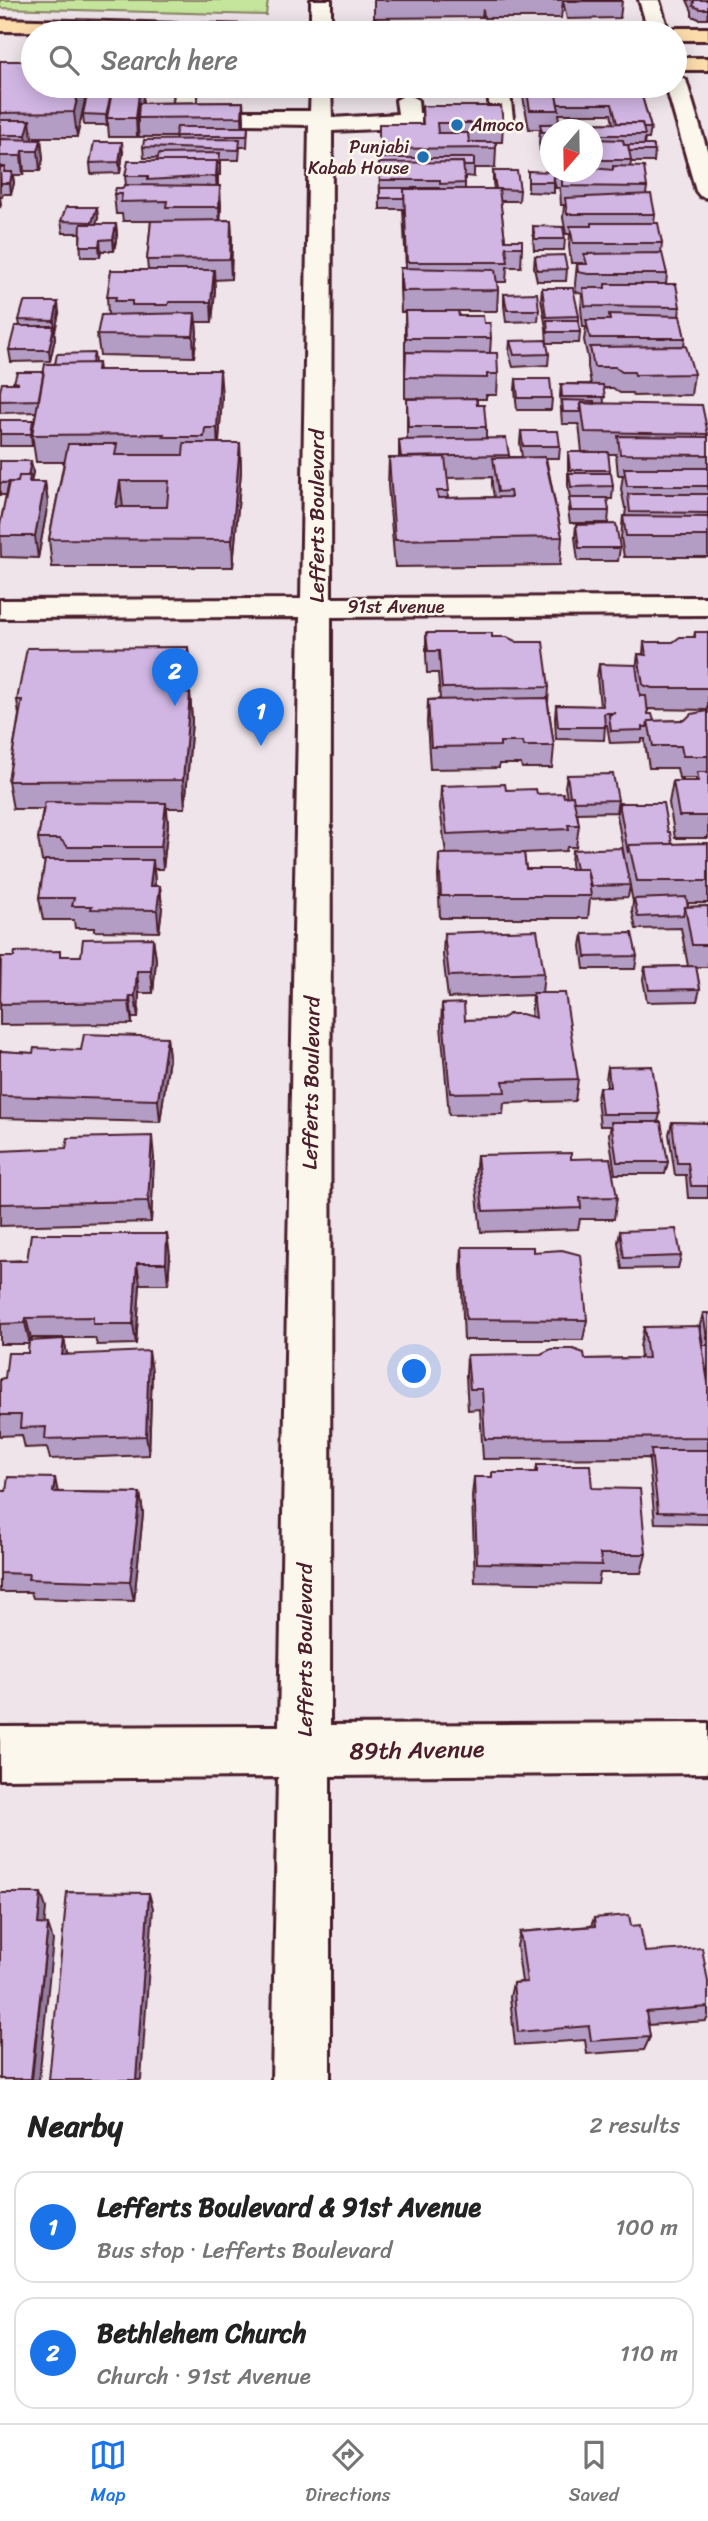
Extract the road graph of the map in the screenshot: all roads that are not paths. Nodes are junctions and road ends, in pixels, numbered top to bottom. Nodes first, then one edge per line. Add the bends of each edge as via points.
1 (321, 0) edge
2 (649, 0) edge
3 (321, 21) edge
4 (655, 21) edge
5 (0, 24) edge
6 (21, 25) edge
7 (687, 34) edge
8 (708, 34) edge
9 (687, 64) edge
10 (708, 64) edge
11 (186, 98) edge
12 (407, 98) edge
13 (498, 98) edge
14 (680, 98) edge
15 (384, 100) dead end
16 (326, 106) edge
17 (708, 191) edge
18 (708, 606) edge
19 (316, 607) junction
20 (0, 609) edge
21 (708, 1748) edge
22 (304, 1751) junction
23 (0, 1753) edge
24 (301, 2080) edge

1 - 3 street
2 - 4 street
5 - 6 main road
7 - 8 main road
9 - 10 main road
11 - 16 street via 183,118
12 - 13 street via 502,118
12 - 15 street
12 - 16 street
14 - 17 street
16 - 19 street, Lefferts Boulevard
18 - 19 street, 91st Avenue
19 - 20 street, 91st Avenue
19 - 22 street, Lefferts Boulevard
21 - 22 street, 89th Avenue
22 - 23 street, 89th Avenue
22 - 24 street, Lefferts Boulevard

